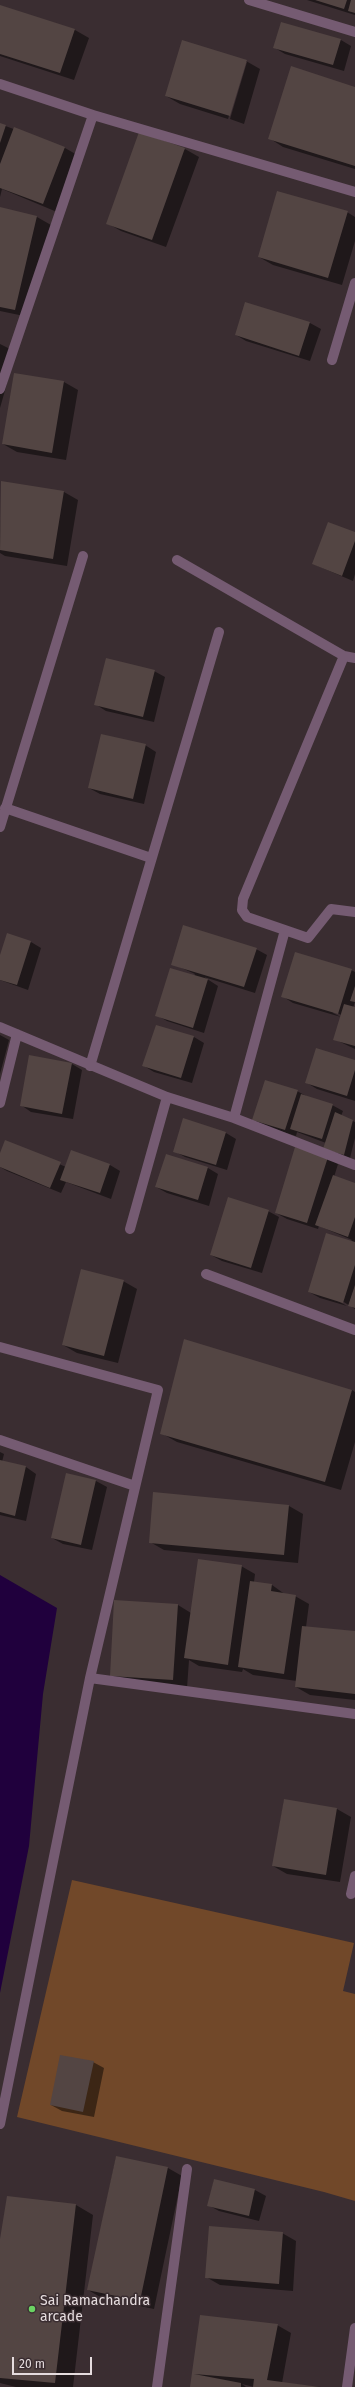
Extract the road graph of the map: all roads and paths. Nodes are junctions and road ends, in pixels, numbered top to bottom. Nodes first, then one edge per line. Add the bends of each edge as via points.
1 (249, 0) edge
2 (269, 3) edge
3 (355, 32) edge
4 (0, 84) edge
5 (93, 115) junction
6 (355, 192) edge
7 (355, 283) edge
8 (332, 360) dead end
9 (0, 389) edge
10 (83, 556) dead end
11 (177, 560) dead end
12 (219, 632) dead end
13 (344, 656) junction
14 (355, 658) edge
15 (6, 808) junction
16 (0, 827) edge
17 (151, 858) junction
18 (355, 912) edge
19 (285, 930) junction
20 (0, 1028) edge
21 (17, 1034) junction
22 (90, 1066) junction
23 (167, 1097) junction
24 (0, 1103) edge
25 (234, 1118) junction
26 (355, 1165) edge
27 (130, 1229) dead end
28 (206, 1274) dead end
29 (355, 1330) edge
30 (0, 1347) edge
31 (0, 1440) edge
32 (135, 1486) junction
33 (90, 1678) junction
34 (355, 1714) edge
35 (355, 1876) edge
36 (351, 1894) dead end
37 (0, 2124) edge
38 (187, 2169) dead end
39 (355, 2328) edge
40 (157, 2387) edge
41 (347, 2387) edge

1 - 2 street
2 - 3 street
4 - 5 street
5 - 6 street
5 - 9 street
7 - 8 street
10 - 15 street
11 - 13 street
12 - 17 street
13 - 14 street
13 - 19 street via 243,899 242,910 247,917
15 - 16 street
15 - 17 street
17 - 22 street
18 - 19 street via 331,909 308,938
19 - 25 street
20 - 21 street
21 - 22 street
21 - 24 street
22 - 23 street
23 - 25 street
23 - 27 street
25 - 26 street
28 - 29 street
30 - 32 street via 158,1390
31 - 32 street
32 - 33 street
33 - 34 street
33 - 37 street
35 - 36 street
38 - 40 street
39 - 41 street

